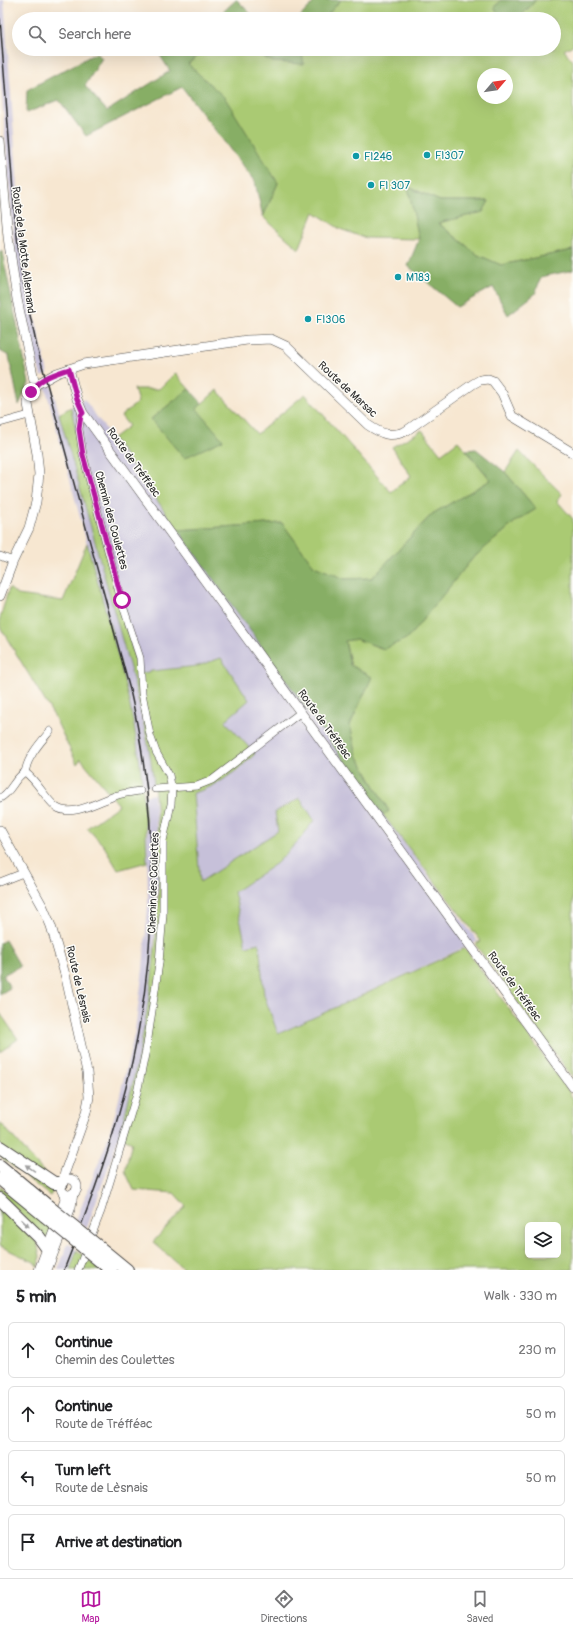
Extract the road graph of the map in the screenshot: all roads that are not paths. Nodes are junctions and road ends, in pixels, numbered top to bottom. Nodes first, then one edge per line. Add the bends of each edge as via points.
1 (0, 141) edge
2 (69, 369) junction
3 (37, 384) junction
4 (83, 413) junction
5 (29, 415) junction
6 (0, 423) edge
7 (573, 453) edge
8 (0, 556) edge
9 (13, 561) junction
10 (0, 596) edge
11 (301, 712) junction
12 (50, 731) dead end
13 (25, 772) junction
14 (172, 788) junction
15 (155, 789) dead end
16 (140, 791) dead end
17 (0, 798) edge
18 (0, 830) edge
19 (24, 873) junction
20 (0, 882) edge
21 (573, 1087) edge
22 (0, 1147) edge
23 (0, 1166) edge
24 (0, 1179) edge
25 (67, 1186) junction
26 (0, 1199) edge
27 (46, 1211) junction
28 (47, 1248) junction
29 (102, 1256) junction
30 (39, 1270) edge
31 (47, 1270) edge
32 (78, 1270) edge
33 (111, 1270) edge
34 (127, 1270) edge

1 - 3 street, Route de la Motte Allemand via 8,237 17,300
2 - 3 street
2 - 4 street, Route de Tréfféac
2 - 7 street, Route de Marsac via 98,362 256,338 271,339 286,346 368,425 382,434 398,435 406,431 473,384 488,378 498,387 512,416
3 - 5 street via 29,396
4 - 11 street, Route de Tréfféac
4 - 14 street, Chemin des Coulettes via 79,429 83,455 116,582 140,658 142,693 150,735 169,775
5 - 6 street
5 - 9 street via 37,454 36,502 29,528
8 - 9 street
9 - 10 street
11 - 14 street via 212,780 197,786
11 - 21 street, Route de Tréfféac
12 - 13 street via 26,765
13 - 16 street via 56,807 64,811 81,809 118,795
13 - 17 street
14 - 15 street
14 - 32 street, Chemin des Coulettes via 163,841 163,920 154,1007 136,1093 99,1218
18 - 19 street, Route de Lèsnais
19 - 20 street
19 - 25 street, Route de Lèsnais via 43,907 56,940 87,1072 89,1097 86,1114 63,1177
25 -> 22 highway via 54,1183
23 - 27 highway
24 - 27 highway
25 - 28 street via 65,1200
25 - 31 street via 71,1207
26 -> 28 highway
27 - 29 highway, bridge
28 - 30 street
29 - 33 highway
29 - 34 highway

